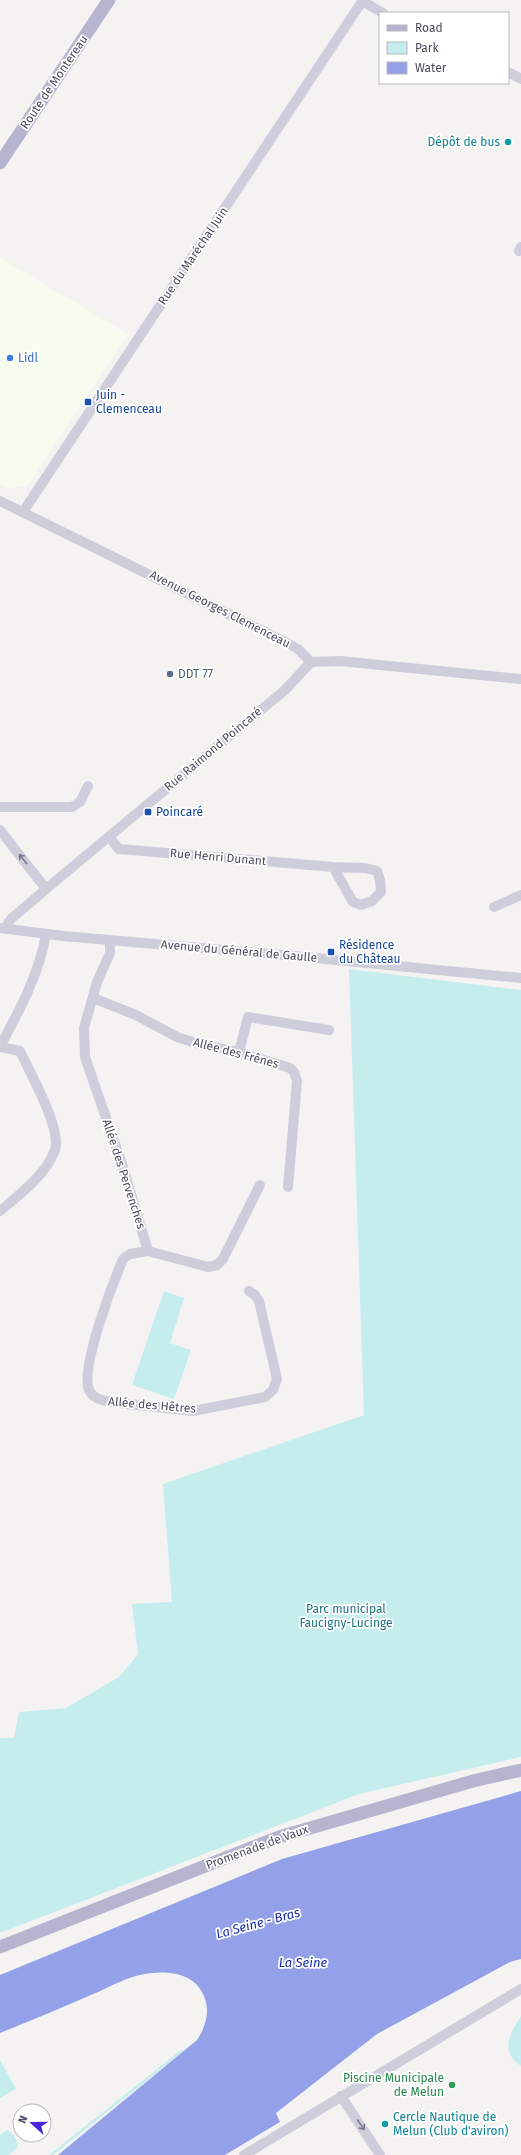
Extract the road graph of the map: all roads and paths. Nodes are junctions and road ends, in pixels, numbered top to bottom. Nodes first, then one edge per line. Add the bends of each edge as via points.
1 (108, 0) edge
2 (363, 1) edge
3 (381, 12) edge
4 (509, 73) edge
5 (521, 79) edge
6 (0, 163) edge
7 (0, 500) edge
8 (23, 512) junction
9 (311, 662) junction
10 (521, 679) edge
11 (88, 786) dead end
12 (0, 807) edge
13 (0, 830) edge
14 (109, 837) junction
15 (333, 867) junction
16 (46, 889) junction
17 (521, 895) edge
18 (494, 907) dead end
19 (2, 928) edge
20 (46, 934) junction
21 (110, 941) junction
22 (521, 978) edge
23 (94, 998) junction
24 (329, 1030) dead end
25 (0, 1047) edge
26 (239, 1052) junction
27 (260, 1185) dead end
28 (288, 1187) dead end
29 (0, 1211) edge
30 (148, 1251) junction
31 (249, 1291) dead end
32 (521, 1770) edge
33 (0, 1947) edge
34 (521, 1989) edge
35 (341, 2096) junction
36 (244, 2155) edge
37 (380, 2155) edge

1 - 6 main road, Route de Montereau
2 - 3 street
2 - 8 street, Rue du Maréchal Juin
4 - 5 street
7 - 8 street, Avenue Georges Clemenceau
8 - 9 street, Avenue Georges Clemenceau via 289,644
9 - 10 street via 340,661
9 - 14 street, Rue Raimond Poincaré via 285,690
11 - 12 street via 80,802 72,808
16 -> 13 street
14 - 15 street, Rue Henri Dunant via 119,849
14 - 16 street, Rue Raimond Poincaré
15 - 15 street, Rue Henri Dunant via 377,871 381,892 372,901 361,905 353,902
16 - 19 street, Rue Raimond Poincaré
17 - 18 street
19 - 20 street, Avenue du Général de Gaulle
20 - 21 street, Avenue du Général de Gaulle
20 - 25 street via 35,970
21 - 22 street, Avenue du Général de Gaulle
21 - 23 street, Allée des Pervenches via 110,953 97,982
23 - 26 street, Allée des Frênes via 136,1015 177,1037
23 - 30 street, Allée des Pervenches via 84,1028 85,1057 123,1166
24 - 26 street via 248,1018
25 - 29 street via 20,1051 53,1123 56,1139 55,1151 43,1170
26 - 28 street, Allée des Frênes via 285,1066 294,1072 297,1081
27 - 30 street via 223,1259 217,1265 208,1267
30 - 31 street, Allée des Hêtres via 130,1254 122,1259 100,1317 87,1378 89,1391 97,1398 110,1402 193,1411 265,1397 273,1390 277,1379 259,1301
32 - 33 main road, Promenade de Vaux via 473,1781 279,1837
34 - 35 street
35 - 36 street
35 -> 37 street

